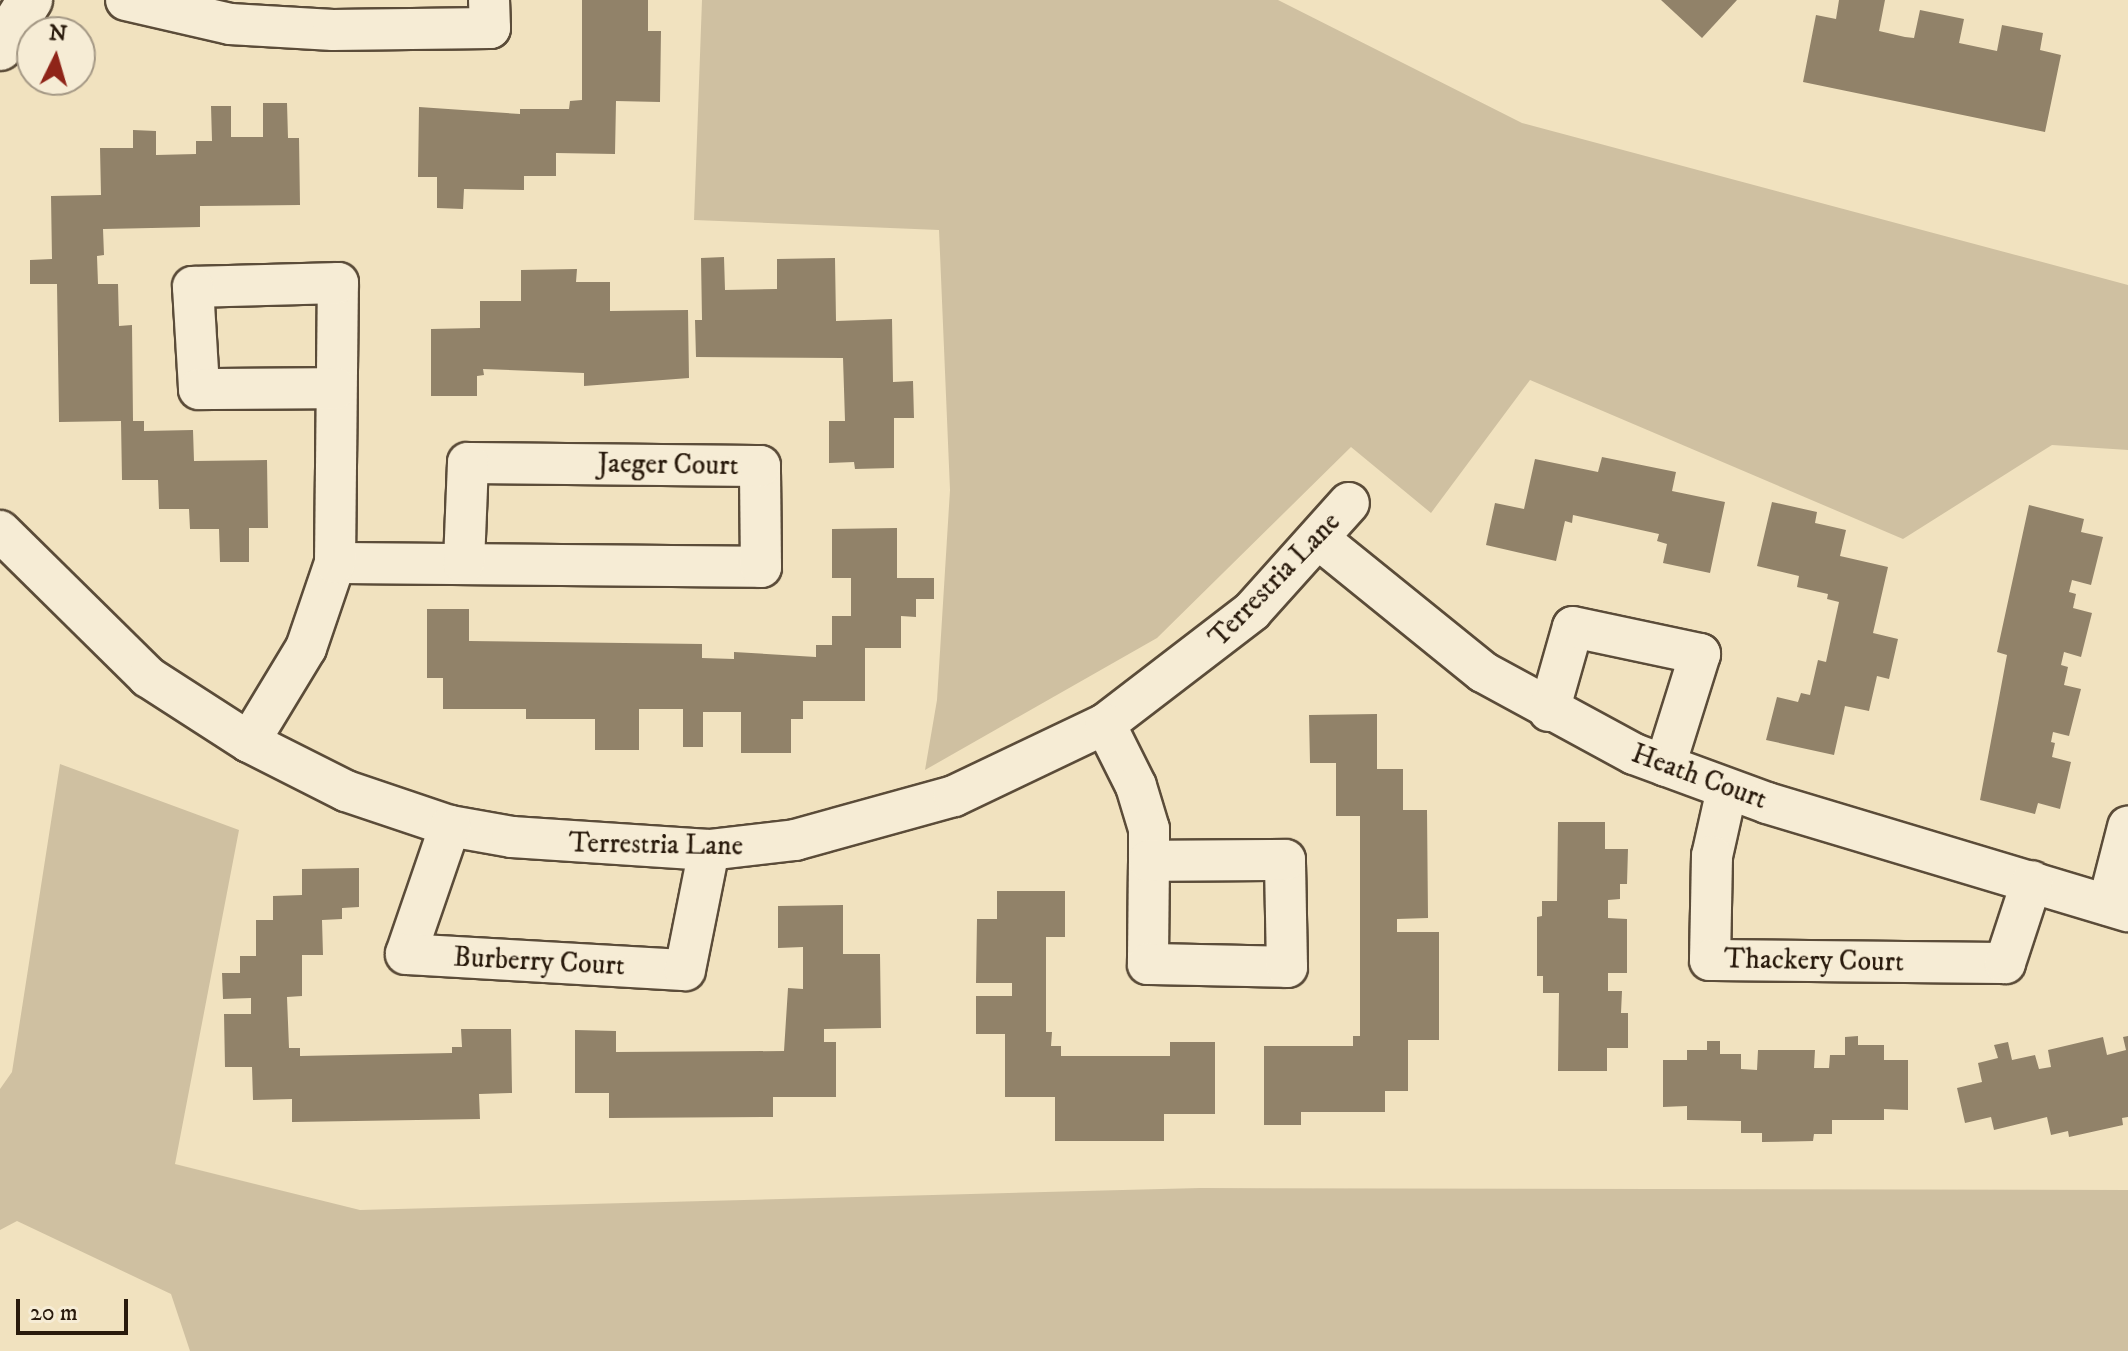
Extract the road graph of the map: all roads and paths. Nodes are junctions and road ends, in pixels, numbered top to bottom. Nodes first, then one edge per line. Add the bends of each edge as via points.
1 (30, 0) edge
2 (126, 0) edge
3 (489, 0) edge
4 (385, 14) edge
5 (0, 48) edge
6 (336, 388) dead end
7 (1349, 503) dead end
8 (0, 531) edge
9 (1320, 540) junction
10 (335, 563) junction
11 (464, 563) junction
12 (1549, 711) junction
13 (1105, 724) junction
14 (249, 742) junction
15 (1665, 766) junction
16 (1727, 789) junction
17 (450, 826) junction
18 (2128, 827) edge
19 (709, 850) junction
20 (1149, 861) dead end
21 (2032, 881) junction
22 (2118, 908) edge

1 - 5 street
2 - 4 street via 230,24
3 - 4 street via 490,28
6 - 10 street
7 - 9 street, Terrestria Lane
8 - 14 street, Terrestria Lane via 148,677
9 - 12 street, Heath Court via 1461,656
9 - 13 street, Terrestria Lane via 1216,643
10 - 11 street, Jaeger Court
10 - 14 street via 306,648
11 - 11 street, Jaeger Court via 761,567 760,466 468,463
12 - 15 street, Heath Court
12 - 15 street via 1573,627 1700,654
13 - 19 street, Terrestria Lane via 1004,775 913,809 795,840
13 - 20 street via 1146,815
14 - 17 street, Terrestria Lane via 346,791
15 - 16 street, Heath Court
16 - 21 street, Heath Court
16 - 21 street, Thackery Court via 1712,856 1710,960 2005,963
17 - 19 street, Terrestria Lane via 579,846
17 - 19 street, Burberry Court via 406,954 685,970
18 - 22 street
21 - 22 street, Heath Court

